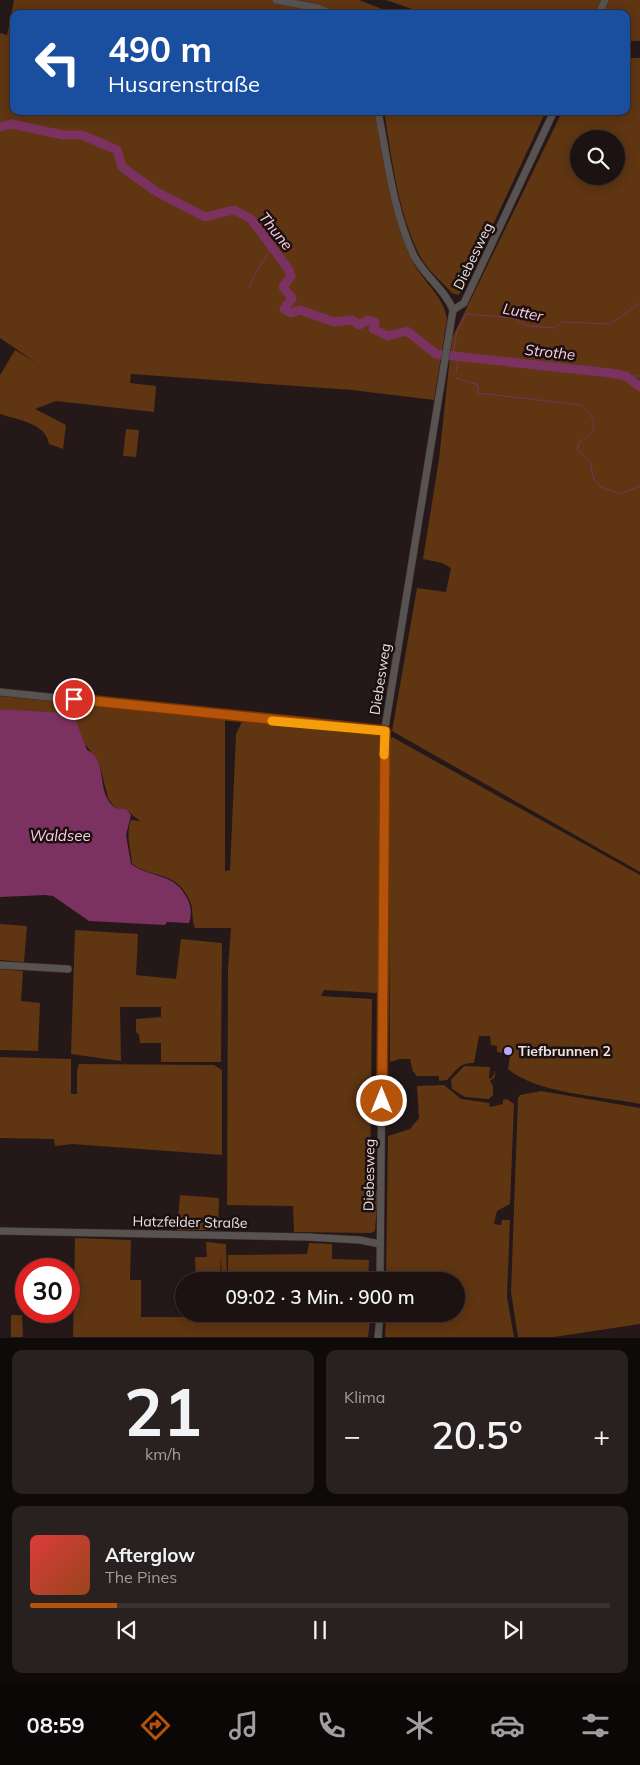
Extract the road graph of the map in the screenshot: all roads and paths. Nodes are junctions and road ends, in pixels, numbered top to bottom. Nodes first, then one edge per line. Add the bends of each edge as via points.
1 (276, 0) edge
2 (323, 10) edge
3 (379, 115) edge
4 (552, 115) edge
5 (453, 310) junction
6 (0, 692) edge
7 (385, 731) junction
8 (0, 965) edge
9 (68, 969) dead end
10 (0, 1232) edge
11 (380, 1244) junction
12 (380, 1272) edge
13 (379, 1322) edge
14 (378, 1338) edge

1 - 2 street
3 - 5 street via 392,183 410,246
4 - 5 street, Diebesweg via 464,303
5 - 7 street, Diebesweg
6 - 7 street
7 - 11 street, Diebesweg
8 - 9 street
10 - 11 street, Hatzfelder Straße via 308,1237
11 - 12 street, Diebesweg
13 - 14 street

